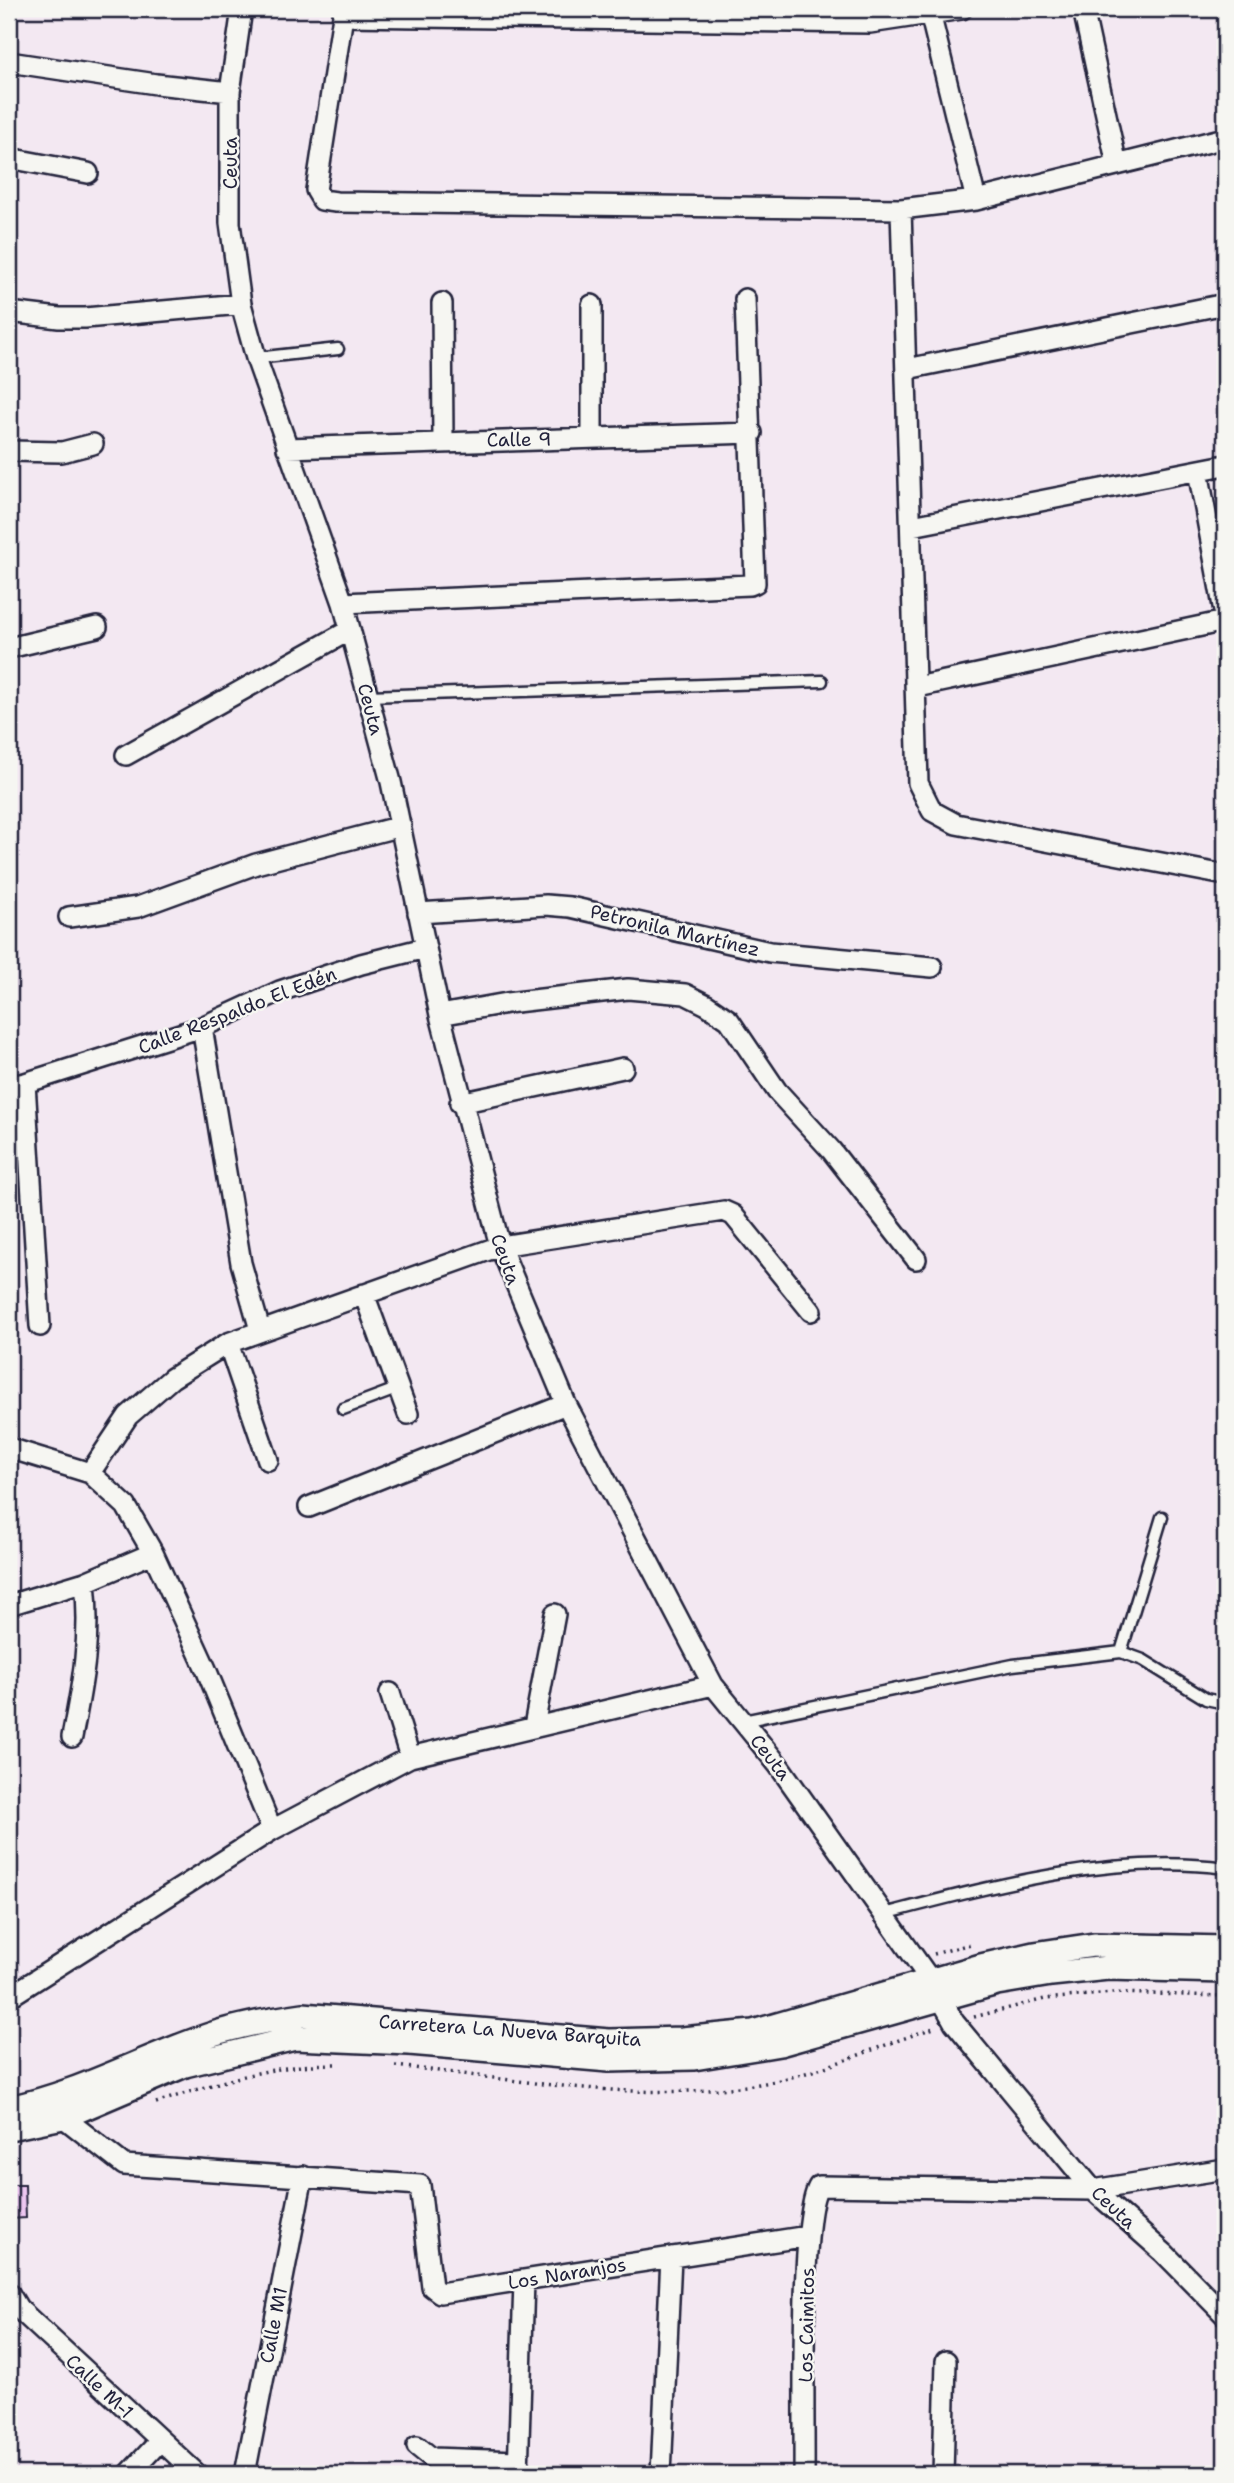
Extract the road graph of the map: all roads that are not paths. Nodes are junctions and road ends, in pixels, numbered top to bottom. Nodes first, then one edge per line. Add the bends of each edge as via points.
1 (242, 9) edge
2 (962, 9) edge
3 (1083, 9) edge
4 (343, 12) edge
5 (929, 12) edge
6 (9, 62) edge
7 (230, 92) junction
8 (1225, 138) edge
9 (9, 158) edge
10 (1117, 165) junction
11 (88, 173) dead end
12 (976, 200) junction
13 (901, 209) junction
14 (745, 299) dead end
15 (442, 303) dead end
16 (241, 304) junction
17 (1225, 304) edge
18 (592, 305) dead end
19 (9, 312) edge
20 (338, 349) dead end
21 (256, 358) junction
22 (907, 369) junction
23 (752, 433) junction
24 (592, 438) junction
25 (443, 441) junction
26 (93, 444) dead end
27 (287, 448) junction
28 (9, 451) edge
29 (1225, 465) edge
30 (1198, 471) junction
31 (912, 526) junction
32 (343, 603) junction
33 (1225, 619) edge
34 (97, 627) dead end
35 (350, 630) junction
36 (9, 648) edge
37 (822, 681) dead end
38 (917, 687) junction
39 (368, 696) junction
40 (126, 755) dead end
41 (401, 826) junction
42 (1225, 875) edge
43 (418, 913) junction
44 (69, 917) dead end
45 (425, 948) junction
46 (932, 967) dead end
47 (440, 1015) junction
48 (202, 1027) junction
49 (623, 1068) dead end
50 (17, 1085) edge
51 (460, 1103) junction
52 (500, 1247) junction
53 (916, 1259) dead end
54 (364, 1294) junction
55 (811, 1311) dead end
56 (40, 1325) dead end
57 (260, 1331) junction
58 (228, 1343) junction
59 (399, 1388) junction
60 (566, 1404) junction
61 (343, 1409) dead end
62 (408, 1414) dead end
63 (9, 1448) edge
64 (268, 1460) dead end
65 (90, 1473) junction
66 (309, 1507) dead end
67 (1162, 1517) dead end
68 (153, 1553) junction
69 (85, 1582) junction
70 (9, 1605) edge
71 (555, 1614) dead end
72 (1121, 1652) junction
73 (713, 1685) junction
74 (390, 1693) dead end
75 (1225, 1703) edge
76 (743, 1721) junction
77 (534, 1726) junction
78 (72, 1737) dead end
79 (410, 1757) junction
80 (272, 1830) junction
81 (1225, 1868) edge
82 (884, 1914) junction
83 (1225, 1948) edge
84 (1225, 1970) edge
85 (937, 1990) junction
86 (9, 1997) edge
87 (9, 2108) edge
88 (63, 2117) junction
89 (9, 2128) edge
90 (1225, 2169) edge
91 (303, 2176) junction
92 (1093, 2190) junction
93 (808, 2236) junction
94 (671, 2257) junction
95 (524, 2280) junction
96 (12, 2305) edge
97 (1225, 2315) edge
98 (946, 2361) dead end
99 (159, 2442) junction
100 (417, 2446) dead end
101 (518, 2468) edge
102 (129, 2474) edge
103 (197, 2474) edge
104 (245, 2474) edge
105 (661, 2474) edge
106 (804, 2474) edge
107 (943, 2474) edge

1 - 7 street, Ceuta
2 - 5 street
3 - 10 street
4 - 5 street via 870,23
4 - 13 street via 316,190 322,200
5 - 12 street
6 - 7 street
7 - 16 street, Ceuta via 230,222
8 - 10 street
9 - 11 street
10 - 12 street
12 - 13 street
13 - 22 street
14 - 23 street
15 - 25 street
16 - 19 street via 85,318
16 - 21 street, Ceuta
17 - 22 street
18 - 24 street
20 - 21 lane
21 - 27 street, Ceuta
22 - 31 street
23 - 24 street, Calle 9
23 - 32 street via 757,578 750,585
24 - 25 street, Calle 9
25 - 27 street, Calle 9
26 - 28 street via 62,452
27 - 32 street, Ceuta
29 - 30 street
30 - 31 street
30 - 33 street
31 - 38 street
32 - 35 street, Ceuta
33 - 38 street
34 - 36 street
35 - 39 street, Ceuta
35 - 40 street
37 - 39 lane
38 - 42 street via 918,783 932,811 956,824
39 - 41 street, Ceuta
41 - 43 street, Ceuta
41 - 44 street via 256,864 138,907
43 - 45 street, Ceuta
43 - 46 street, Petronila Martínez via 570,907 770,952
45 - 47 street, Ceuta
45 - 48 street, Calle Respaldo El Edén via 280,991
47 - 51 street, Ceuta
47 - 53 street via 628,989 685,994 707,1005 729,1020 777,1091 831,1150
48 - 50 street, Calle Respaldo El Edén
48 - 57 street via 241,1263
49 - 51 street
50 - 56 street
51 - 52 street, Ceuta
52 - 54 street
52 - 55 street via 724,1211 733,1215
52 - 60 street, Ceuta
54 - 57 street
54 - 59 street
57 - 58 street
58 - 64 street
58 - 65 street via 172,1378 128,1416
59 - 61 lane
59 - 62 street
60 - 66 street
60 - 73 street, Ceuta
63 - 65 street
65 - 68 street via 126,1506
67 - 72 lane
68 - 69 street
68 - 80 street
69 - 70 street
69 - 78 street via 88,1658
71 - 77 street
72 - 75 lane via 1143,1660 1206,1699
72 - 76 lane via 1013,1665
73 - 76 street, Ceuta
73 - 77 street
74 - 79 street
76 - 82 street, Ceuta
77 - 79 street
79 - 80 street
80 - 86 street
81 - 82 lane via 1139,1864 1015,1883
82 - 85 street, Ceuta
83 - 85 street, Carretera La Nueva Barquita via 1094,1945 995,1963
84 - 85 street, Carretera La Nueva Barquita via 1097,1969
85 - 87 street, Carretera La Nueva Barquita via 753,2032 682,2039 610,2041 303,2015 218,2033 52,2099
85 - 88 street, Carretera La Nueva Barquita via 780,2044 694,2058 609,2060 295,2038 185,2065
85 - 92 street, Ceuta via 954,2022
88 - 89 street, Carretera La Nueva Barquita
88 - 91 street via 124,2165
90 - 92 street
91 - 95 street, Los Naranjos via 421,2185 435,2292
91 - 104 street, Calle M1
92 - 93 street, Los Caimitos via 827,2184 818,2186 812,2196
92 - 97 street, Ceuta
93 - 94 street, Los Naranjos
93 - 106 street, Los Caimitos
94 - 95 street, Los Naranjos
94 - 105 street
95 - 101 street
96 - 99 street, Calle M-1
98 - 107 street
99 - 102 street
99 - 103 street, Calle M-1
100 - 101 street via 432,2458

